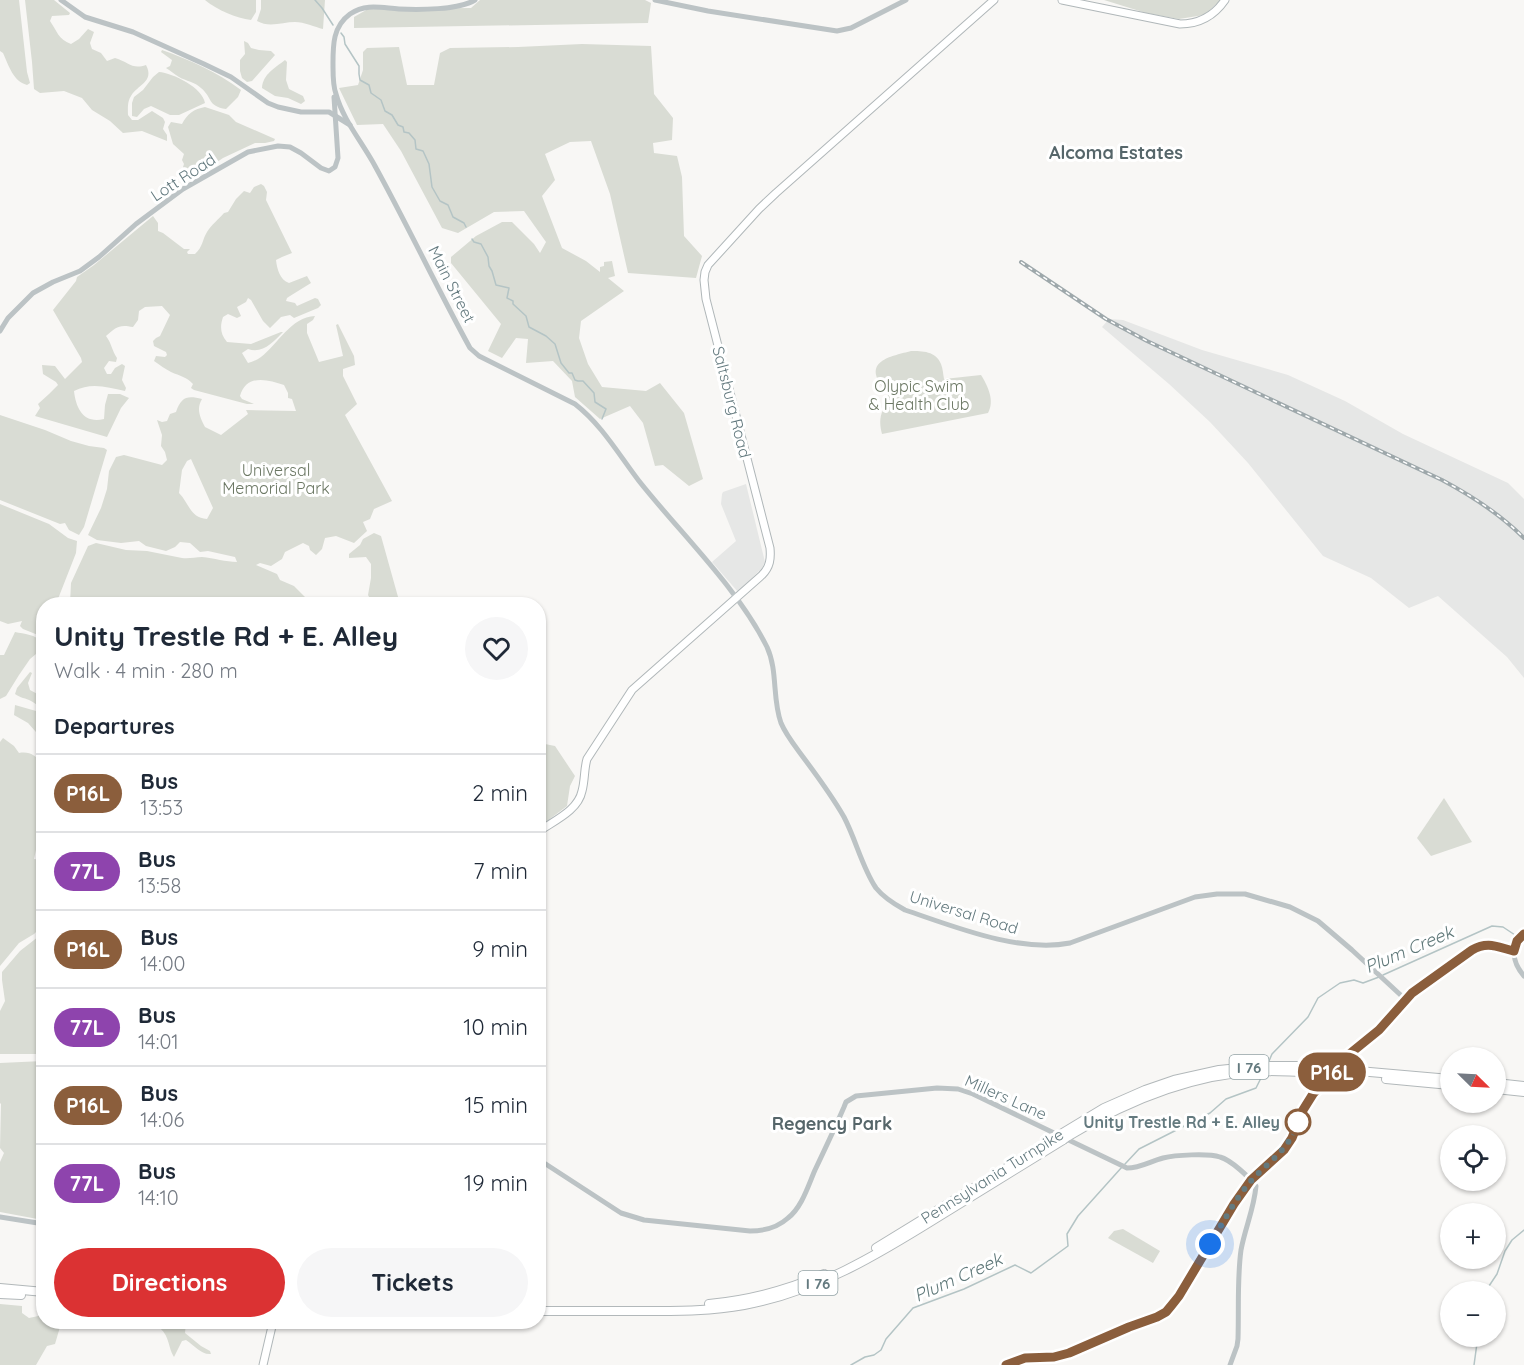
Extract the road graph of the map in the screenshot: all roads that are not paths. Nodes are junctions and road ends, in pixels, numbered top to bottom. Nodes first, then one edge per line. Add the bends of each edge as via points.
1 (61, 0) edge
2 (475, 0) edge
3 (655, 0) edge
4 (906, 0) edge
5 (994, 0) edge
6 (1062, 0) edge
7 (1225, 0) edge
8 (335, 92) junction
9 (334, 115) junction
10 (350, 125) junction
11 (0, 331) edge
12 (736, 597) junction
13 (546, 826) edge
14 (1523, 935) edge
15 (1514, 951) junction
16 (1524, 976) edge
17 (1406, 1000) junction
18 (1440, 1078) edge
19 (1440, 1084) edge
20 (1506, 1084) edge
21 (1524, 1086) edge
22 (1506, 1090) edge
23 (1524, 1092) edge
24 (1062, 1137) junction
25 (546, 1164) edge
26 (1251, 1180) junction
27 (0, 1217) edge
28 (36, 1223) edge
29 (0, 1288) edge
30 (36, 1291) edge
31 (0, 1294) edge
32 (36, 1296) edge
33 (546, 1306) edge
34 (546, 1311) edge
35 (271, 1329) edge
36 (263, 1365) edge
37 (1006, 1365) edge
38 (1230, 1365) edge

1 - 9 street via 85,17 133,32 231,77 268,103
2 - 8 street, Main Street via 457,7 371,6 353,12 341,22 334,40
3 - 4 street via 837,32
5 - 12 main road, Saltsburg Road via 767,201 706,269 706,299 771,554 765,572
6 - 7 main road via 1180,24 1205,18
8 - 9 street, Lott Road
8 - 10 street, Main Street
9 - 10 street
9 - 11 street, Lott Road via 338,158 332,170 325,170 290,147 248,152 183,189 80,271 33,293
10 - 12 street, Main Street via 375,165 470,348 589,415
12 - 13 main road, Saltsburg Road via 632,690 587,759 578,801
12 - 17 street, Universal Road via 773,663 783,728 842,814 877,888 897,906 994,939 1053,946 1195,897 1245,894 1290,907 1318,921
14 - 15 street
15 - 16 street
15 - 17 street via 1481,945
17 - 26 street, bridge via 1316,1091 1284,1150
18 - 24 highway, Pennsylvania Turnpike / I 76 via 1291,1066 1219,1070 1145,1090 1104,1108
19 - 24 highway, Pennsylvania Turnpike / I 76 via 1324,1073 1262,1071 1220,1076 1139,1099
20 - 21 highway
22 - 23 highway
24 - 33 highway, Pennsylvania Turnpike / I 76 via 856,1260 785,1289 709,1304
24 - 34 highway, Pennsylvania Turnpike / I 76 via 854,1267 789,1294 745,1305 679,1311
25 - 26 street, Millers Lane via 631,1217 761,1231 782,1223 799,1206 846,1102 856,1096 937,1088 973,1094 1123,1167 1134,1168 1168,1157 1214,1156 1227,1160
26 - 37 street via 1166,1312 1069,1353 1025,1358
26 - 38 street via 1256,1191 1241,1252 1238,1339
27 - 28 street
29 - 30 highway
31 - 32 highway
35 - 36 main road

